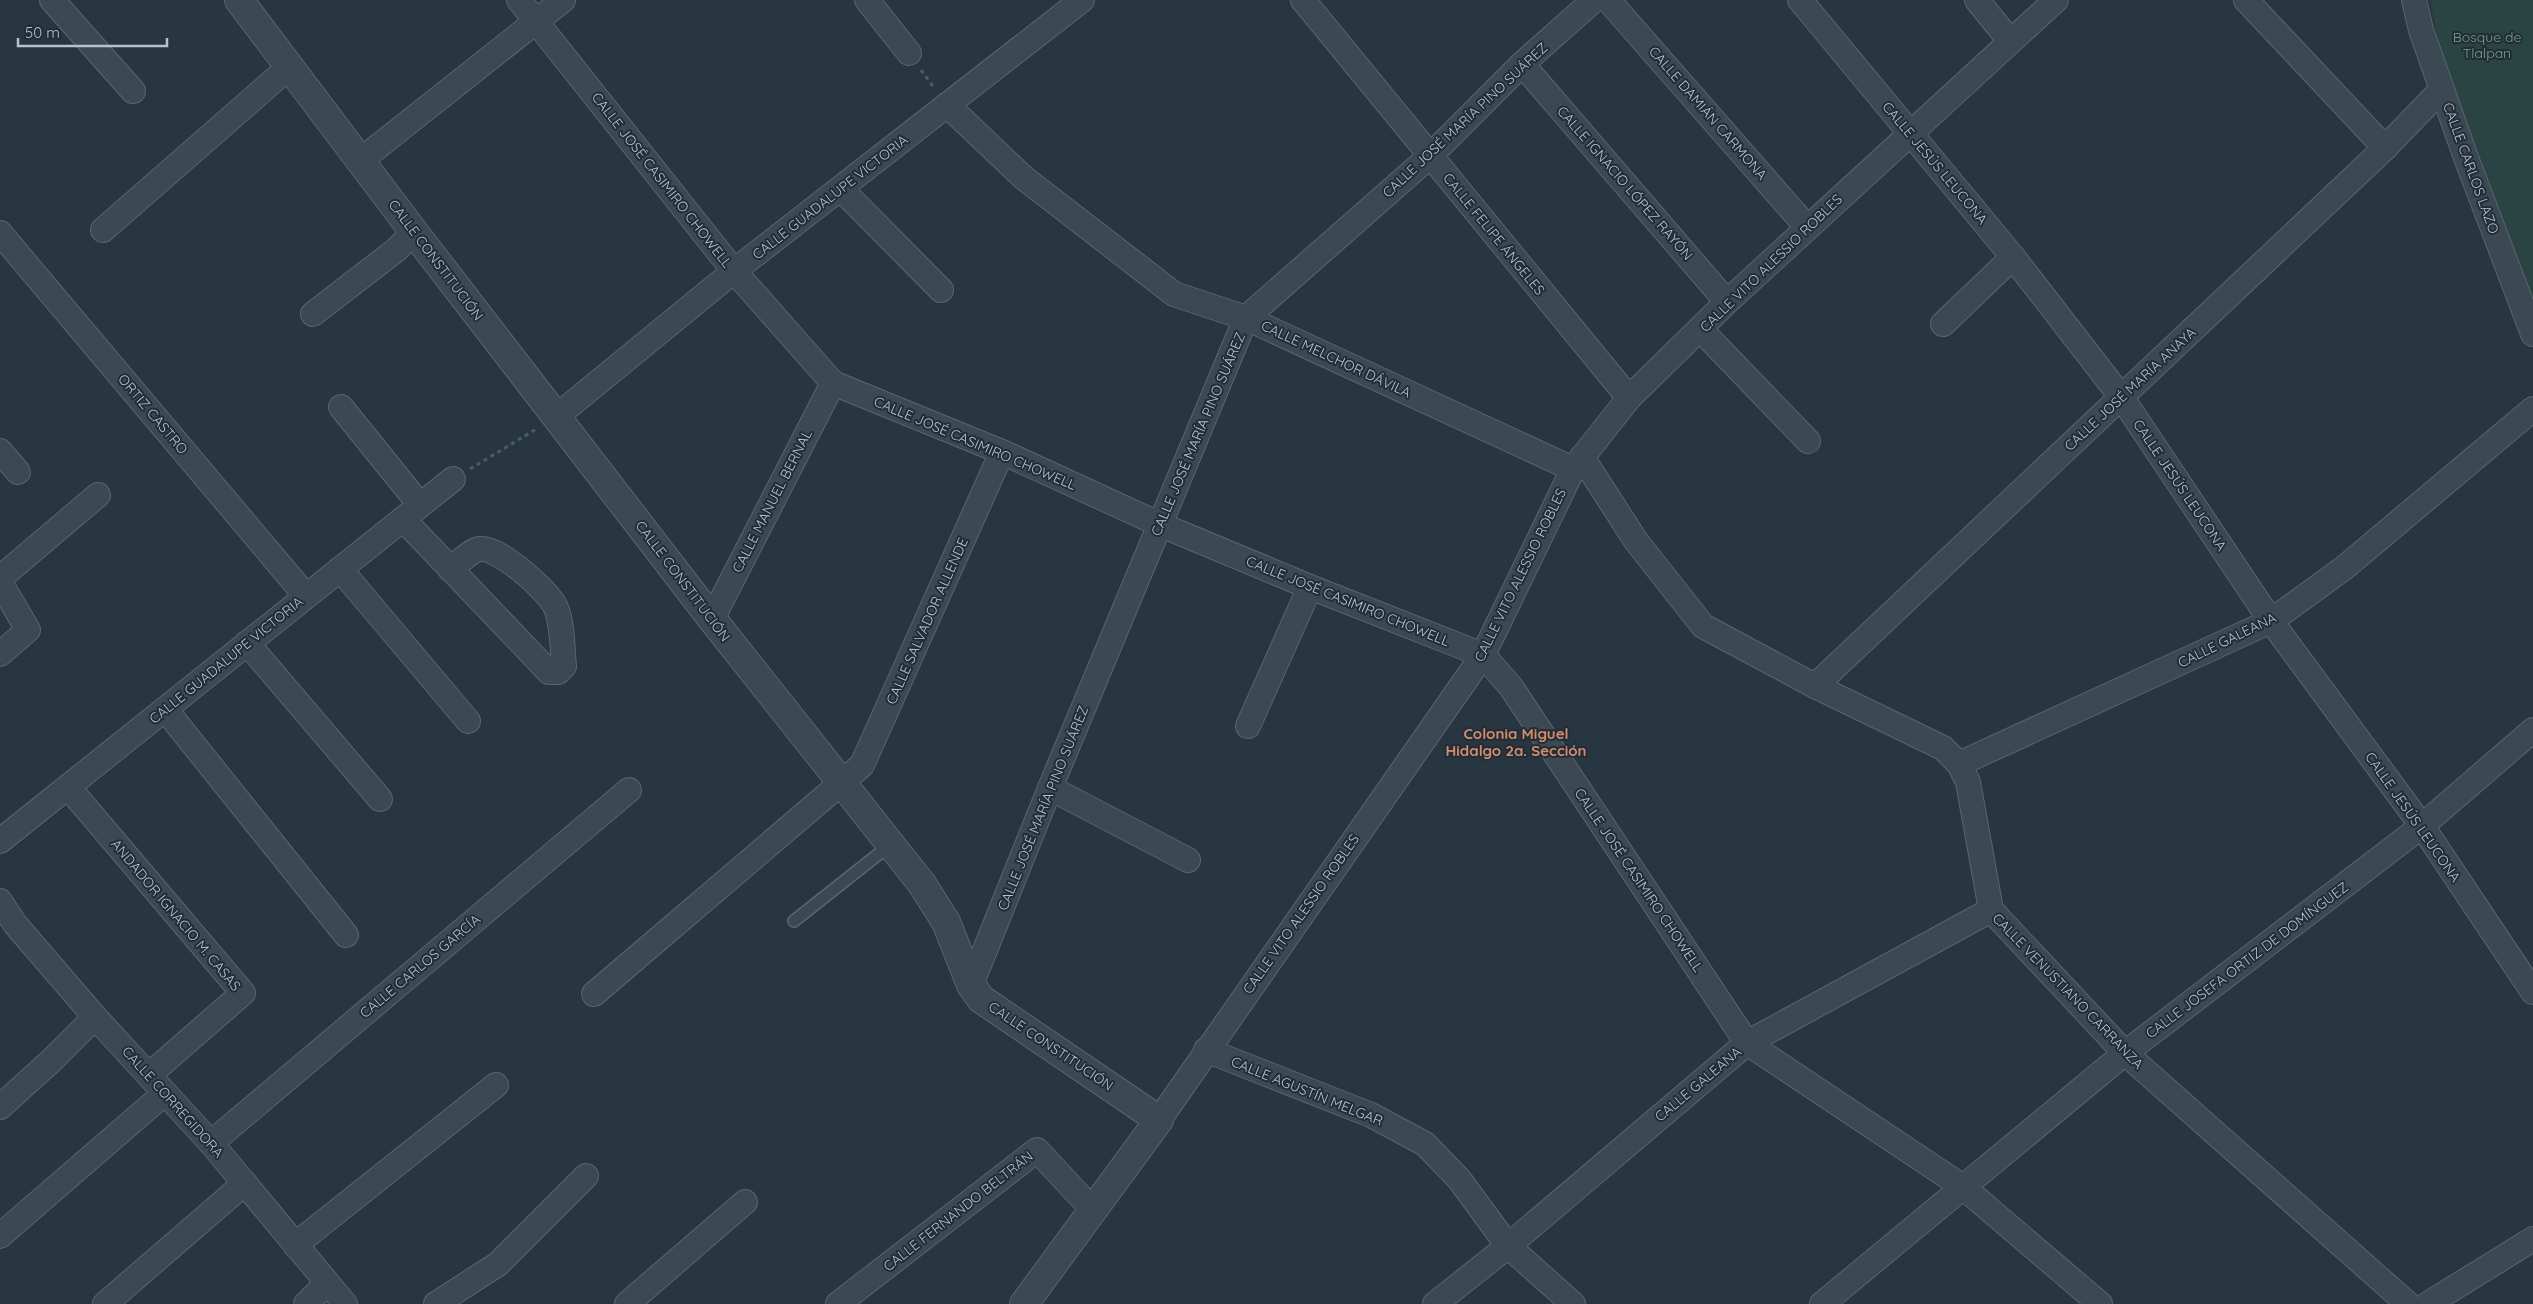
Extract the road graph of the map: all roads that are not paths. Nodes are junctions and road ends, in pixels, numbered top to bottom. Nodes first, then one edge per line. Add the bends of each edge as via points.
1 (52, 0) edge
2 (239, 0) edge
3 (519, 0) edge
4 (563, 0) edge
5 (867, 0) edge
6 (1082, 0) edge
7 (1303, 0) edge
8 (1594, 0) edge
9 (1608, 0) edge
10 (1800, 0) edge
11 (1977, 0) edge
12 (2056, 0) edge
13 (2246, 0) edge
14 (2414, 0) edge
15 (536, 21) junction
16 (2010, 41) junction
17 (909, 53) road end
18 (1522, 64) junction
19 (289, 67) junction
20 (2442, 89) junction
21 (133, 91) dead end
22 (947, 105) junction
23 (1910, 133) junction
24 (2384, 148) junction
25 (1430, 156) junction
26 (361, 160) junction
27 (841, 189) junction
28 (1807, 227) junction
29 (103, 230) dead end
30 (0, 232) edge
31 (414, 232) junction
32 (2013, 257) junction
33 (734, 271) junction
34 (941, 290) dead end
35 (1727, 302) junction
36 (312, 314) dead end
37 (1246, 318) junction
38 (1943, 324) dead end
39 (1702, 330) junction
40 (2533, 334) edge
41 (833, 383) junction
42 (1629, 398) junction
43 (2122, 398) junction
44 (341, 406) dead end
45 (2533, 409) edge
46 (557, 416) junction
47 (1808, 441) dead end
48 (0, 451) edge
49 (1002, 452) junction
50 (1577, 463) junction
51 (18, 472) dead end
52 (453, 479) road end
53 (98, 495) dead end
54 (412, 512) junction
55 (1161, 525) junction
56 (340, 569) junction
57 (450, 569) junction
58 (0, 578) edge
59 (0, 582) edge
60 (1310, 587) junction
61 (306, 596) junction
62 (712, 619) junction
63 (2271, 621) junction
64 (247, 643) junction
65 (0, 654) edge
66 (1483, 655) junction
67 (1815, 686) junction
68 (165, 710) junction
69 (468, 721) dead end
70 (1248, 726) dead end
71 (2533, 730) edge
72 (1958, 764) junction
73 (842, 783) junction
74 (68, 787) junction
75 (1050, 788) junction
76 (629, 790) dead end
77 (380, 799) dead end
78 (2422, 826) junction
79 (0, 841) edge
80 (890, 845) junction
81 (1188, 860) dead end
82 (0, 901) edge
83 (1992, 910) junction
84 (794, 921) dead end
85 (8, 932) edge
86 (346, 936) dead end
87 (971, 985) junction
88 (2533, 992) edge
89 (594, 994) dead end
90 (95, 1016) junction
91 (1747, 1042) junction
92 (1206, 1050) junction
93 (2125, 1054) junction
94 (148, 1075) junction
95 (496, 1085) dead end
96 (165, 1093) junction
97 (0, 1107) edge
98 (1159, 1120) junction
99 (211, 1143) junction
100 (586, 1176) dead end
101 (245, 1183) junction
102 (1963, 1186) junction
103 (745, 1202) dead end
104 (1092, 1209) junction
105 (0, 1236) edge
106 (2533, 1239) edge
107 (295, 1245) junction
108 (1508, 1246) junction
109 (327, 1284) junction
110 (105, 1304) edge
111 (306, 1304) edge
112 (345, 1304) edge
113 (436, 1304) edge
114 (627, 1304) edge
115 (838, 1304) edge
116 (1024, 1304) edge
117 (1435, 1304) edge
118 (1573, 1304) edge
119 (1822, 1304) edge
120 (2100, 1304) edge
121 (2408, 1304) edge
122 (2428, 1304) edge

1 - 21 street
2 - 19 street, CALLE CONSTITUCIÓN
3 - 15 street, CALLE JOSÉ CASIMIRO CHOWELL
4 - 15 street
5 - 17 street
6 - 22 street, CALLE GUADALUPE VICTORIA
7 - 25 street, CALLE FELIPE ÁNGELES
8 - 18 street, CALLE JOSÉ MARÍA PINO SUÁREZ
9 - 28 street, CALLE DAMIÁN CARMONA
10 - 23 street, CALLE JESÚS LEUCONA
11 - 16 street
12 - 16 street, CALLE VITO ALESSIO ROBLES
13 - 24 street
14 - 20 street, CALLE CARLOS LAZO
15 - 26 street
15 - 33 street, CALLE JOSÉ CASIMIRO CHOWELL
16 - 23 street, CALLE VITO ALESSIO ROBLES
18 - 25 street, CALLE JOSÉ MARÍA PINO SUÁREZ
18 - 35 street, CALLE IGNACIO LÓPEZ RAYÓN
19 - 26 street, CALLE CONSTITUCIÓN
19 - 29 street
20 - 24 street, CALLE JOSÉ MARÍA ANAYA
20 - 40 street, CALLE CARLOS LAZO
22 - 27 street, CALLE GUADALUPE VICTORIA
22 - 37 street, CALLE MELCHOR DÁVILA via 1024,178 1174,294
23 - 28 street, CALLE VITO ALESSIO ROBLES
23 - 32 street, CALLE JESÚS LEUCONA
24 - 43 street, CALLE JOSÉ MARÍA ANAYA
25 - 37 street, CALLE JOSÉ MARÍA PINO SUÁREZ
25 - 42 street, CALLE FELIPE ÁNGELES
26 - 31 street, CALLE CONSTITUCIÓN
27 - 33 street, CALLE GUADALUPE VICTORIA
27 - 34 street
28 - 35 street, CALLE VITO ALESSIO ROBLES
30 - 61 street, ORTIZ CASTRO
31 - 36 street via 396,250
31 - 46 street, CALLE CONSTITUCIÓN
32 - 38 street
32 - 43 street, CALLE JESÚS LEUCONA
33 - 41 street, CALLE JOSÉ CASIMIRO CHOWELL
33 - 46 street, CALLE GUADALUPE VICTORIA
35 - 39 street, CALLE VITO ALESSIO ROBLES
37 - 50 street, CALLE MELCHOR DÁVILA
37 - 55 street, CALLE JOSÉ MARÍA PINO SUÁREZ
39 - 42 street, CALLE VITO ALESSIO ROBLES
39 - 47 street
41 - 49 street, CALLE JOSÉ CASIMIRO CHOWELL
41 - 62 street, CALLE MANUEL BERNAL
42 - 50 street, CALLE VITO ALESSIO ROBLES
43 - 63 street, CALLE JESÚS LEUCONA
43 - 67 street, CALLE JOSÉ MARÍA ANAYA
44 - 54 street
45 - 63 street, CALLE GALEANA via 2344,568
46 - 62 street, CALLE CONSTITUCIÓN
48 - 51 street
49 - 55 street, CALLE JOSÉ CASIMIRO CHOWELL
49 - 73 street, CALLE SALVADOR ALLENDE via 866,759
50 - 66 street, CALLE VITO ALESSIO ROBLES
50 - 67 street, CALLE VENUSTIANO CARRANZA via 1703,626
52 - 54 street, CALLE GUADALUPE VICTORIA
53 - 58 street
54 - 56 street, CALLE GUADALUPE VICTORIA
54 - 57 street
55 - 60 street, CALLE JOSÉ CASIMIRO CHOWELL
55 - 75 street, CALLE JOSÉ MARÍA PINO SUÁREZ
56 - 61 street, CALLE GUADALUPE VICTORIA
56 - 69 street
57 - 57 street via 549,672 558,672 564,666 557,610 542,589 489,550 478,549
59 - 65 street via 28,630
60 - 66 street, CALLE JOSÉ CASIMIRO CHOWELL
60 - 70 street
61 - 64 street, CALLE GUADALUPE VICTORIA
62 - 73 street, CALLE CONSTITUCIÓN
63 - 72 street, CALLE GALEANA
63 - 78 street, CALLE JESÚS LEUCONA
64 - 68 street, CALLE GUADALUPE VICTORIA
64 - 77 street
66 - 91 street, CALLE JOSÉ CASIMIRO CHOWELL via 1510,686
66 - 92 street, CALLE VITO ALESSIO ROBLES
67 - 72 street, CALLE VENUSTIANO CARRANZA via 1927,738 1944,748
68 - 74 street, CALLE GUADALUPE VICTORIA
68 - 86 street
71 - 78 street, CALLE JOSEFA ORTIZ DE DOMÍNGUEZ
72 - 83 street, CALLE VENUSTIANO CARRANZA via 1968,782 1974,806
73 - 80 street, CALLE CONSTITUCIÓN
73 - 89 street, CALLE SALVADOR ALLENDE
74 - 79 street, CALLE GUADALUPE VICTORIA
74 - 94 street, ANDADOR IGNACIO M. CASAS via 243,993
75 - 81 street
75 - 87 street, CALLE JOSÉ MARÍA PINO SUÁREZ
76 - 99 street, CALLE CARLOS GARCÍA
78 - 88 street, CALLE JESÚS LEUCONA
78 - 93 street, CALLE JOSEFA ORTIZ DE DOMÍNGUEZ
80 - 84 lane
80 - 87 street, CALLE CONSTITUCIÓN via 922,884 946,922
82 - 85 street, CALLE CORREGIDORA
83 - 91 street, CALLE GALEANA
83 - 93 street, CALLE VENUSTIANO CARRANZA
85 - 90 street, CALLE CORREGIDORA
87 - 98 street, CALLE CONSTITUCIÓN via 982,999
90 - 94 street, CALLE CORREGIDORA
90 - 97 street
91 - 102 street, CALLE JOSÉ CASIMIRO CHOWELL
91 - 108 street, CALLE GALEANA
92 - 98 street, CALLE VITO ALESSIO ROBLES
92 - 108 street, CALLE AGUSTÍN MELGAR via 1370,1115 1425,1144 1459,1179
93 - 102 street, CALLE JOSEFA ORTIZ DE DOMÍNGUEZ
93 - 121 street, CALLE VENUSTIANO CARRANZA
94 - 96 street, CALLE CORREGIDORA
95 - 107 street
96 - 99 street, CALLE CORREGIDORA
96 - 105 street
98 - 104 street, CALLE VITO ALESSIO ROBLES
99 - 101 street, CALLE CORREGIDORA
100 - 113 street via 498,1264
101 - 107 street, CALLE CORREGIDORA
101 - 110 street
102 - 119 street, CALLE JOSEFA ORTIZ DE DOMÍNGUEZ
102 - 120 street, CALLE JOSÉ CASIMIRO CHOWELL
103 - 114 street
104 - 115 street, CALLE FERNANDO BELTRÁN via 1037,1150
104 - 116 street, CALLE VITO ALESSIO ROBLES
106 - 122 street
107 - 109 street, CALLE CORREGIDORA
108 - 117 street, CALLE GALEANA
108 - 118 street, CALLE AGUSTÍN MELGAR
109 - 111 street
109 - 112 street, CALLE CORREGIDORA

